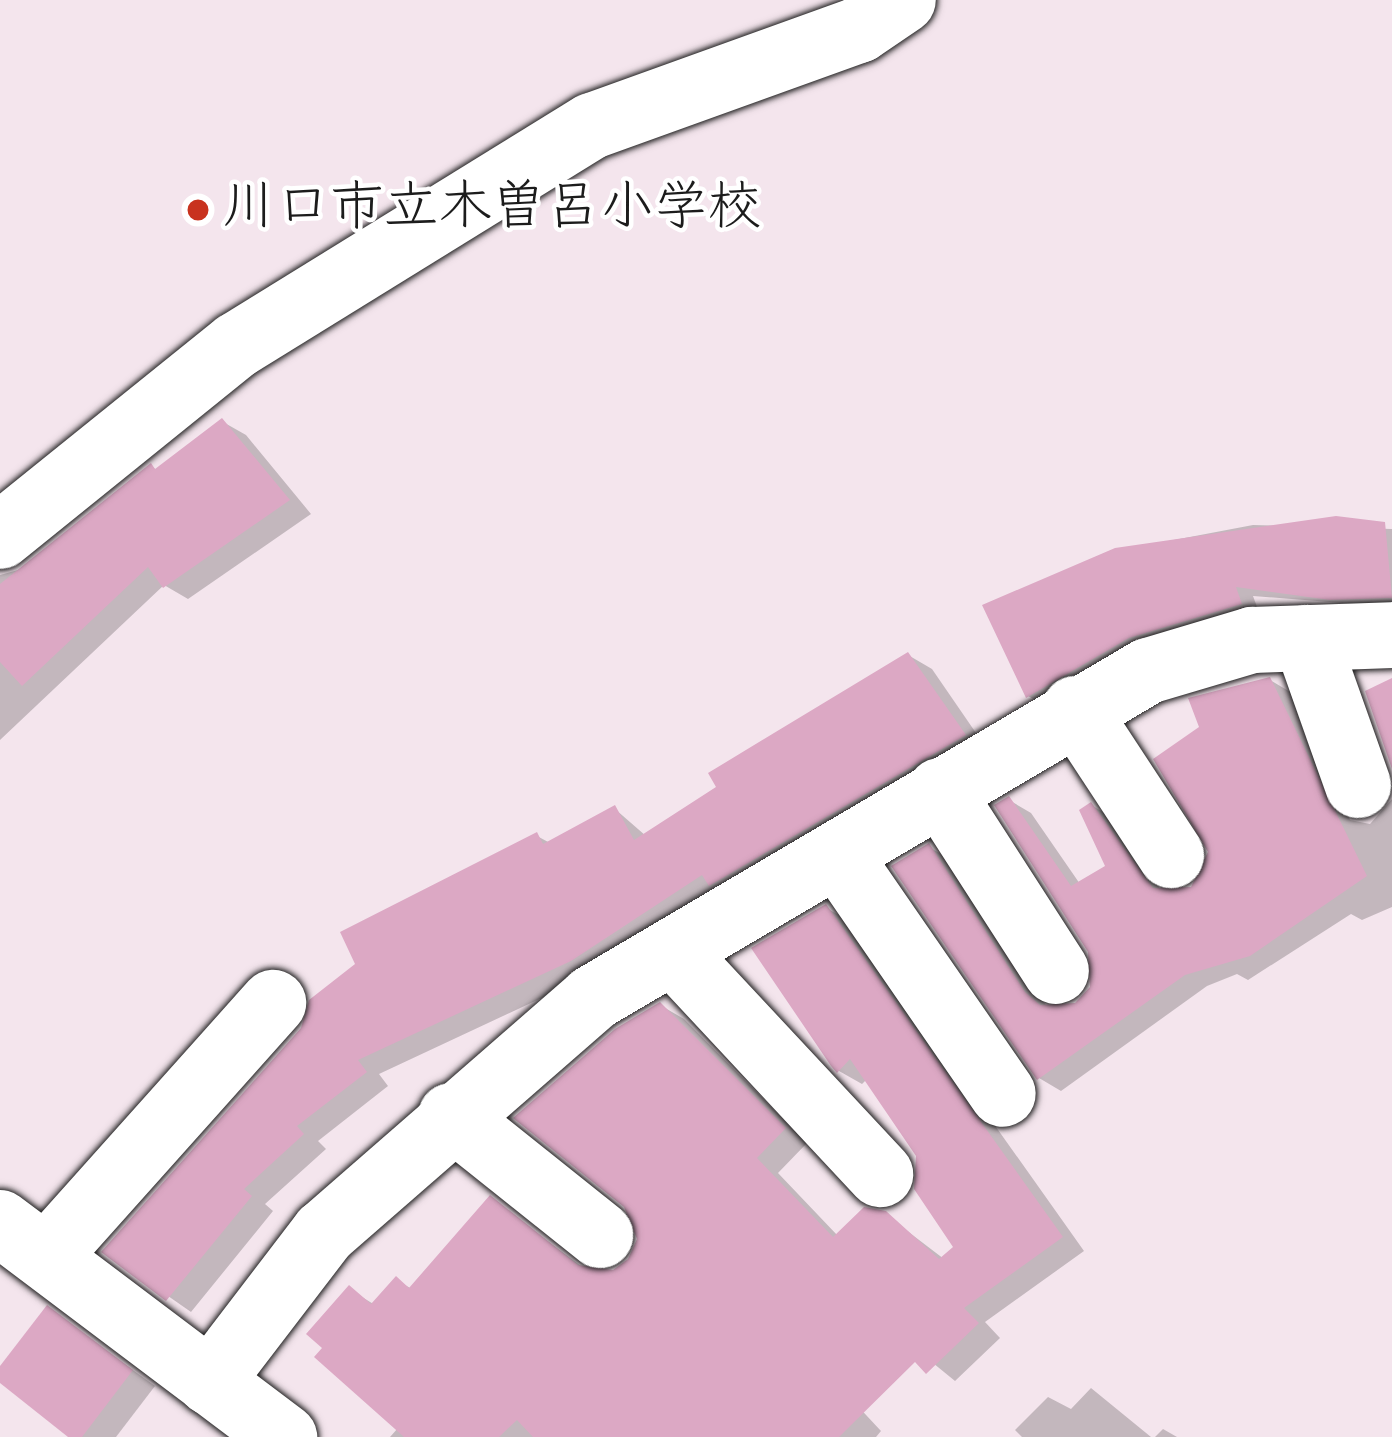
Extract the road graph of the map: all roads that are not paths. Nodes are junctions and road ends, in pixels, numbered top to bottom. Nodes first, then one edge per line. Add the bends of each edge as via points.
1 (903, 0) edge
2 (0, 536) edge
3 (1392, 634) edge
4 (1306, 638) junction
5 (1075, 710) junction
6 (1358, 784) dead end
7 (940, 791) junction
8 (838, 855) junction
9 (1172, 855) dead end
10 (673, 952) junction
11 (1056, 971) dead end
12 (273, 1003) dead end
13 (1003, 1094) dead end
14 (451, 1116) junction
15 (880, 1174) dead end
16 (600, 1235) dead end
17 (23, 1240) edge
18 (210, 1382) junction
19 (284, 1437) edge

1 - 2 street via 859,30 592,126 237,345
3 - 4 street
4 - 5 street via 1212,648
4 - 6 street
5 - 7 street
5 - 9 street
7 - 8 street
7 - 11 street
8 - 10 street
8 - 13 street
10 - 14 street via 593,998
10 - 15 street
12 - 17 street
14 - 16 street
14 - 18 street via 324,1233
17 - 18 street
18 - 19 street

